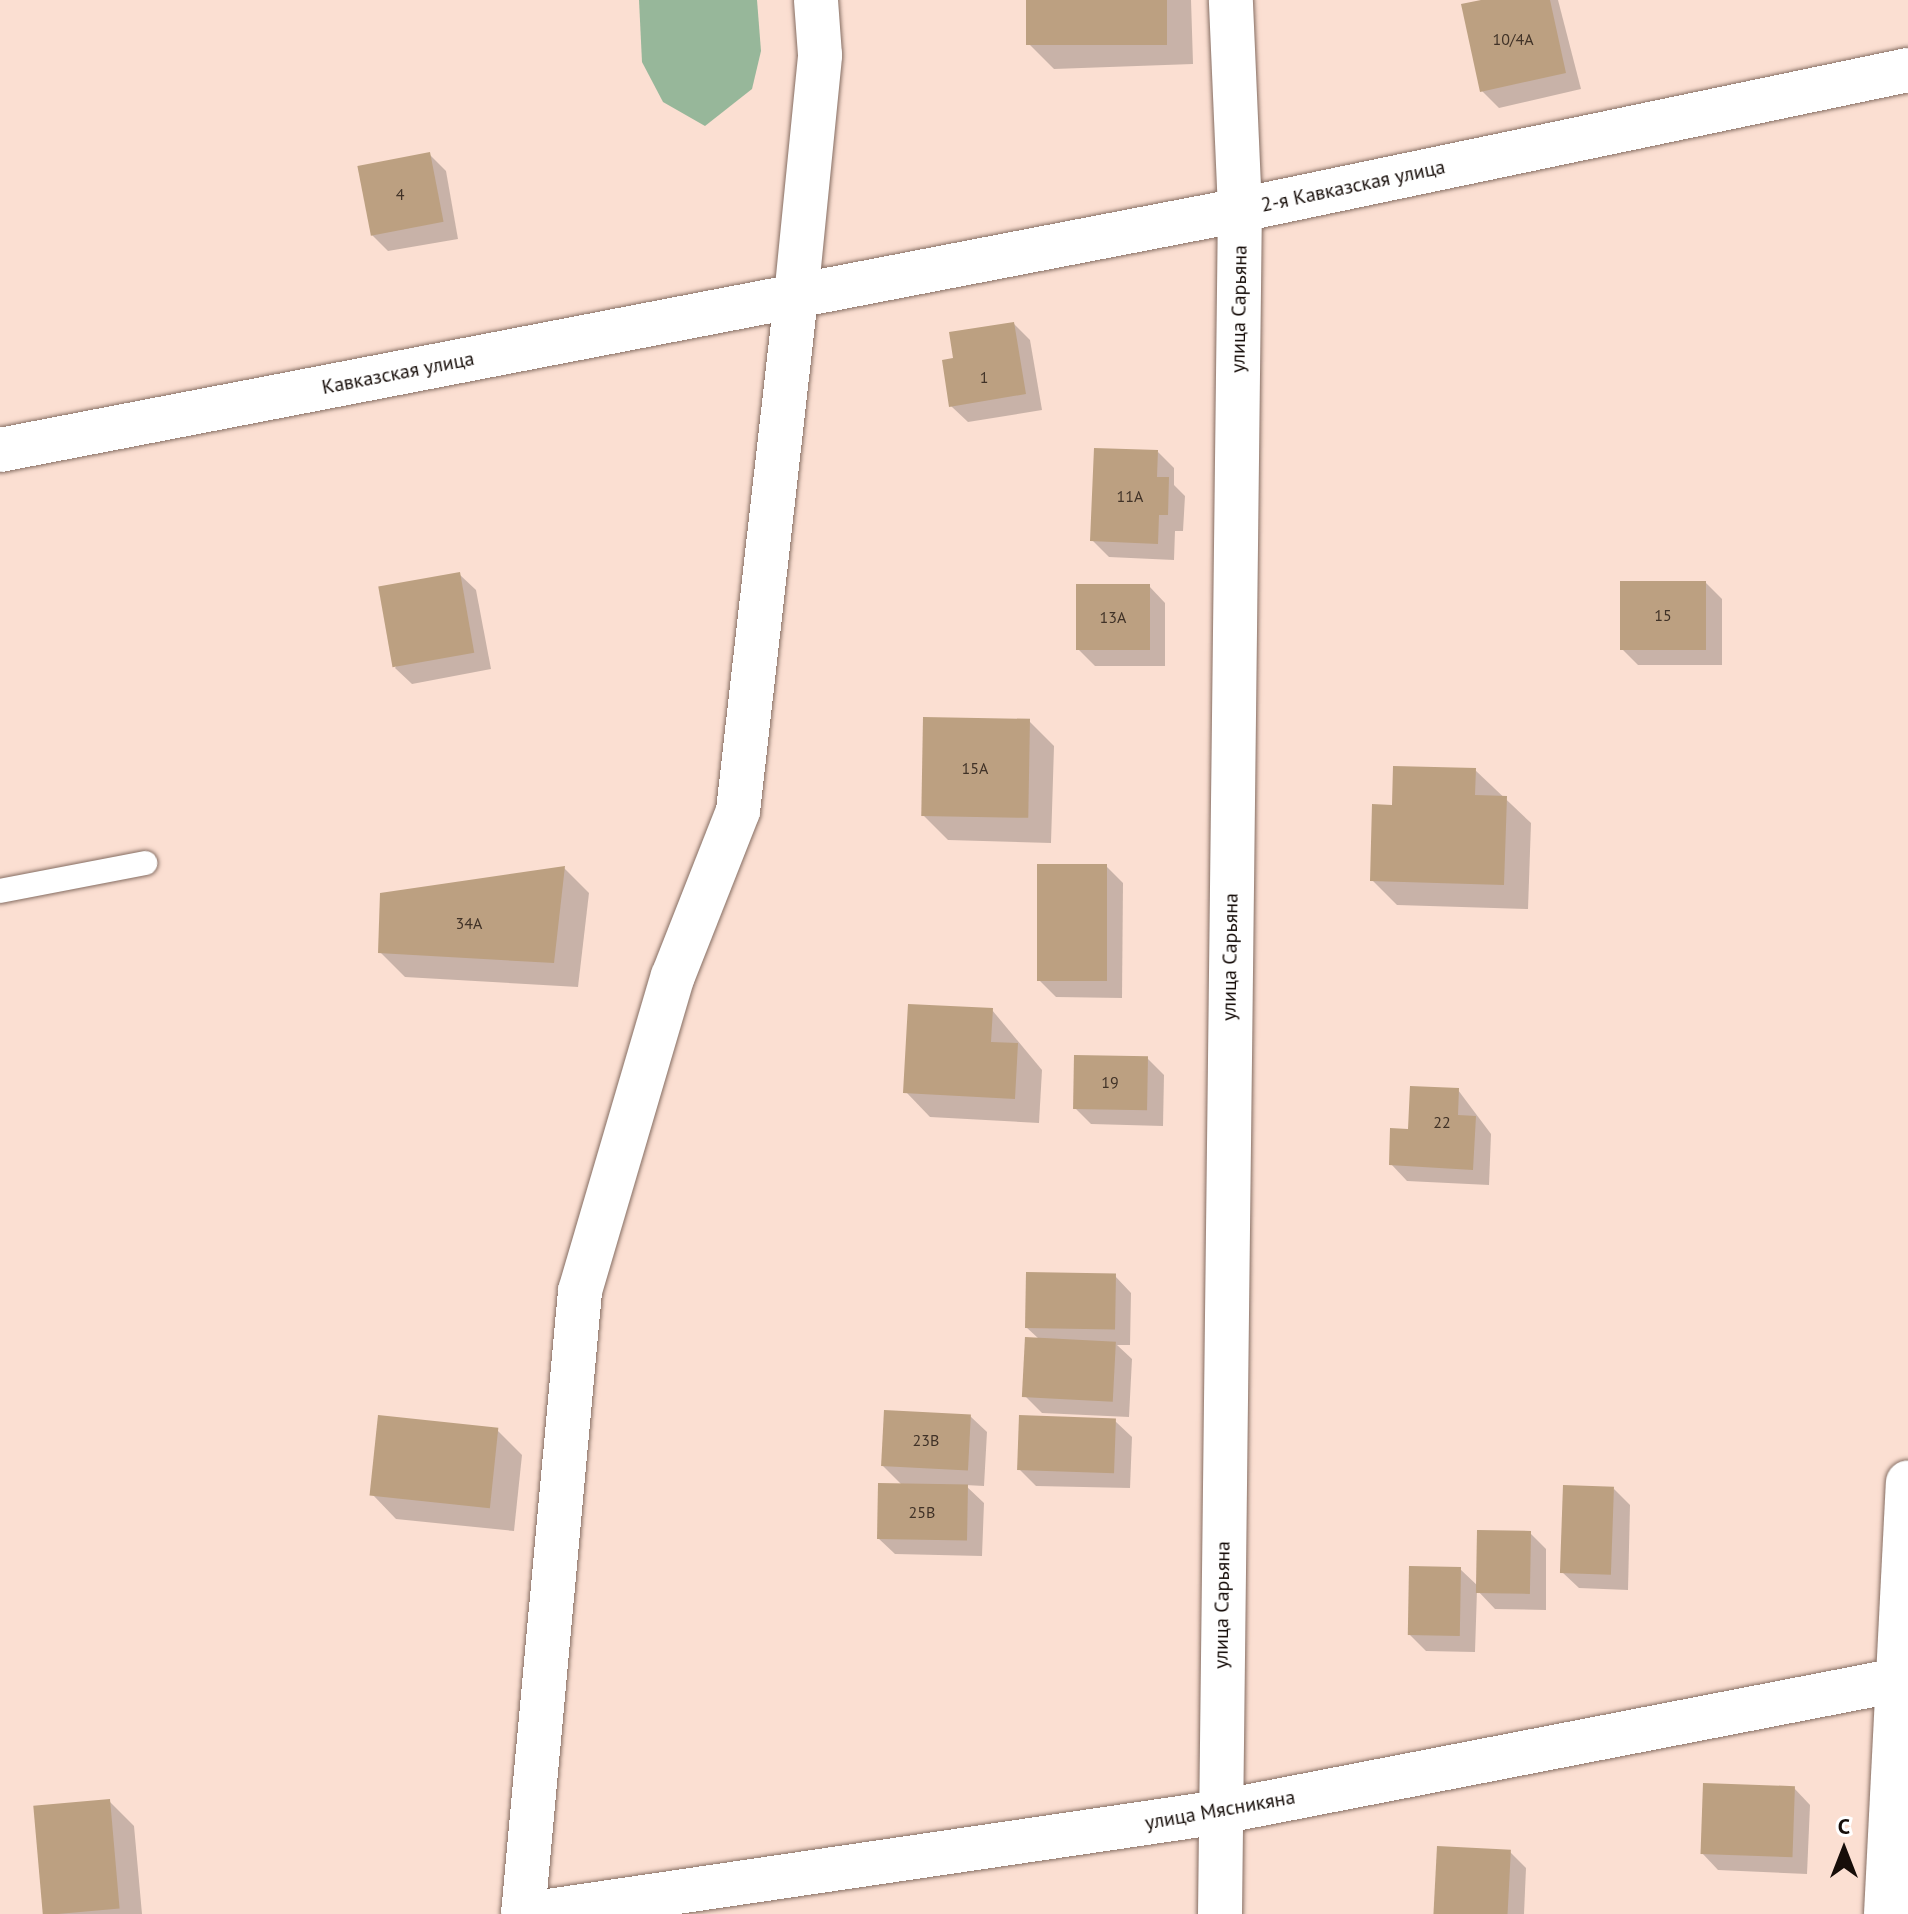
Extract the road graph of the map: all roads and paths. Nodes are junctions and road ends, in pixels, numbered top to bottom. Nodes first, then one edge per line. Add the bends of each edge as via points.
1 (816, 0) edge
2 (1231, 0) edge
3 (1908, 70) edge
4 (1240, 210) junction
5 (796, 297) junction
6 (0, 450) edge
7 (145, 863) dead end
8 (0, 891) edge
9 (1908, 1483) edge
10 (1902, 1679) edge
11 (1220, 1812) junction
12 (525, 1914) edge
13 (1220, 1914) edge
14 (1886, 1914) edge

1 - 5 street via 820,55
2 - 4 street, улица Сарьяна
3 - 4 street, 2-я Кавказская улица
4 - 5 street, 2-я Кавказская улица
4 - 11 street, улица Сарьяна
5 - 6 street, Кавказская улица
5 - 12 street via 738,811 673,976 580,1291
7 - 8 lane
9 - 10 street
10 - 11 street, улица Мясникяна
10 - 14 street
11 - 12 street, улица Мясникяна
11 - 13 street, улица Сарьяна

